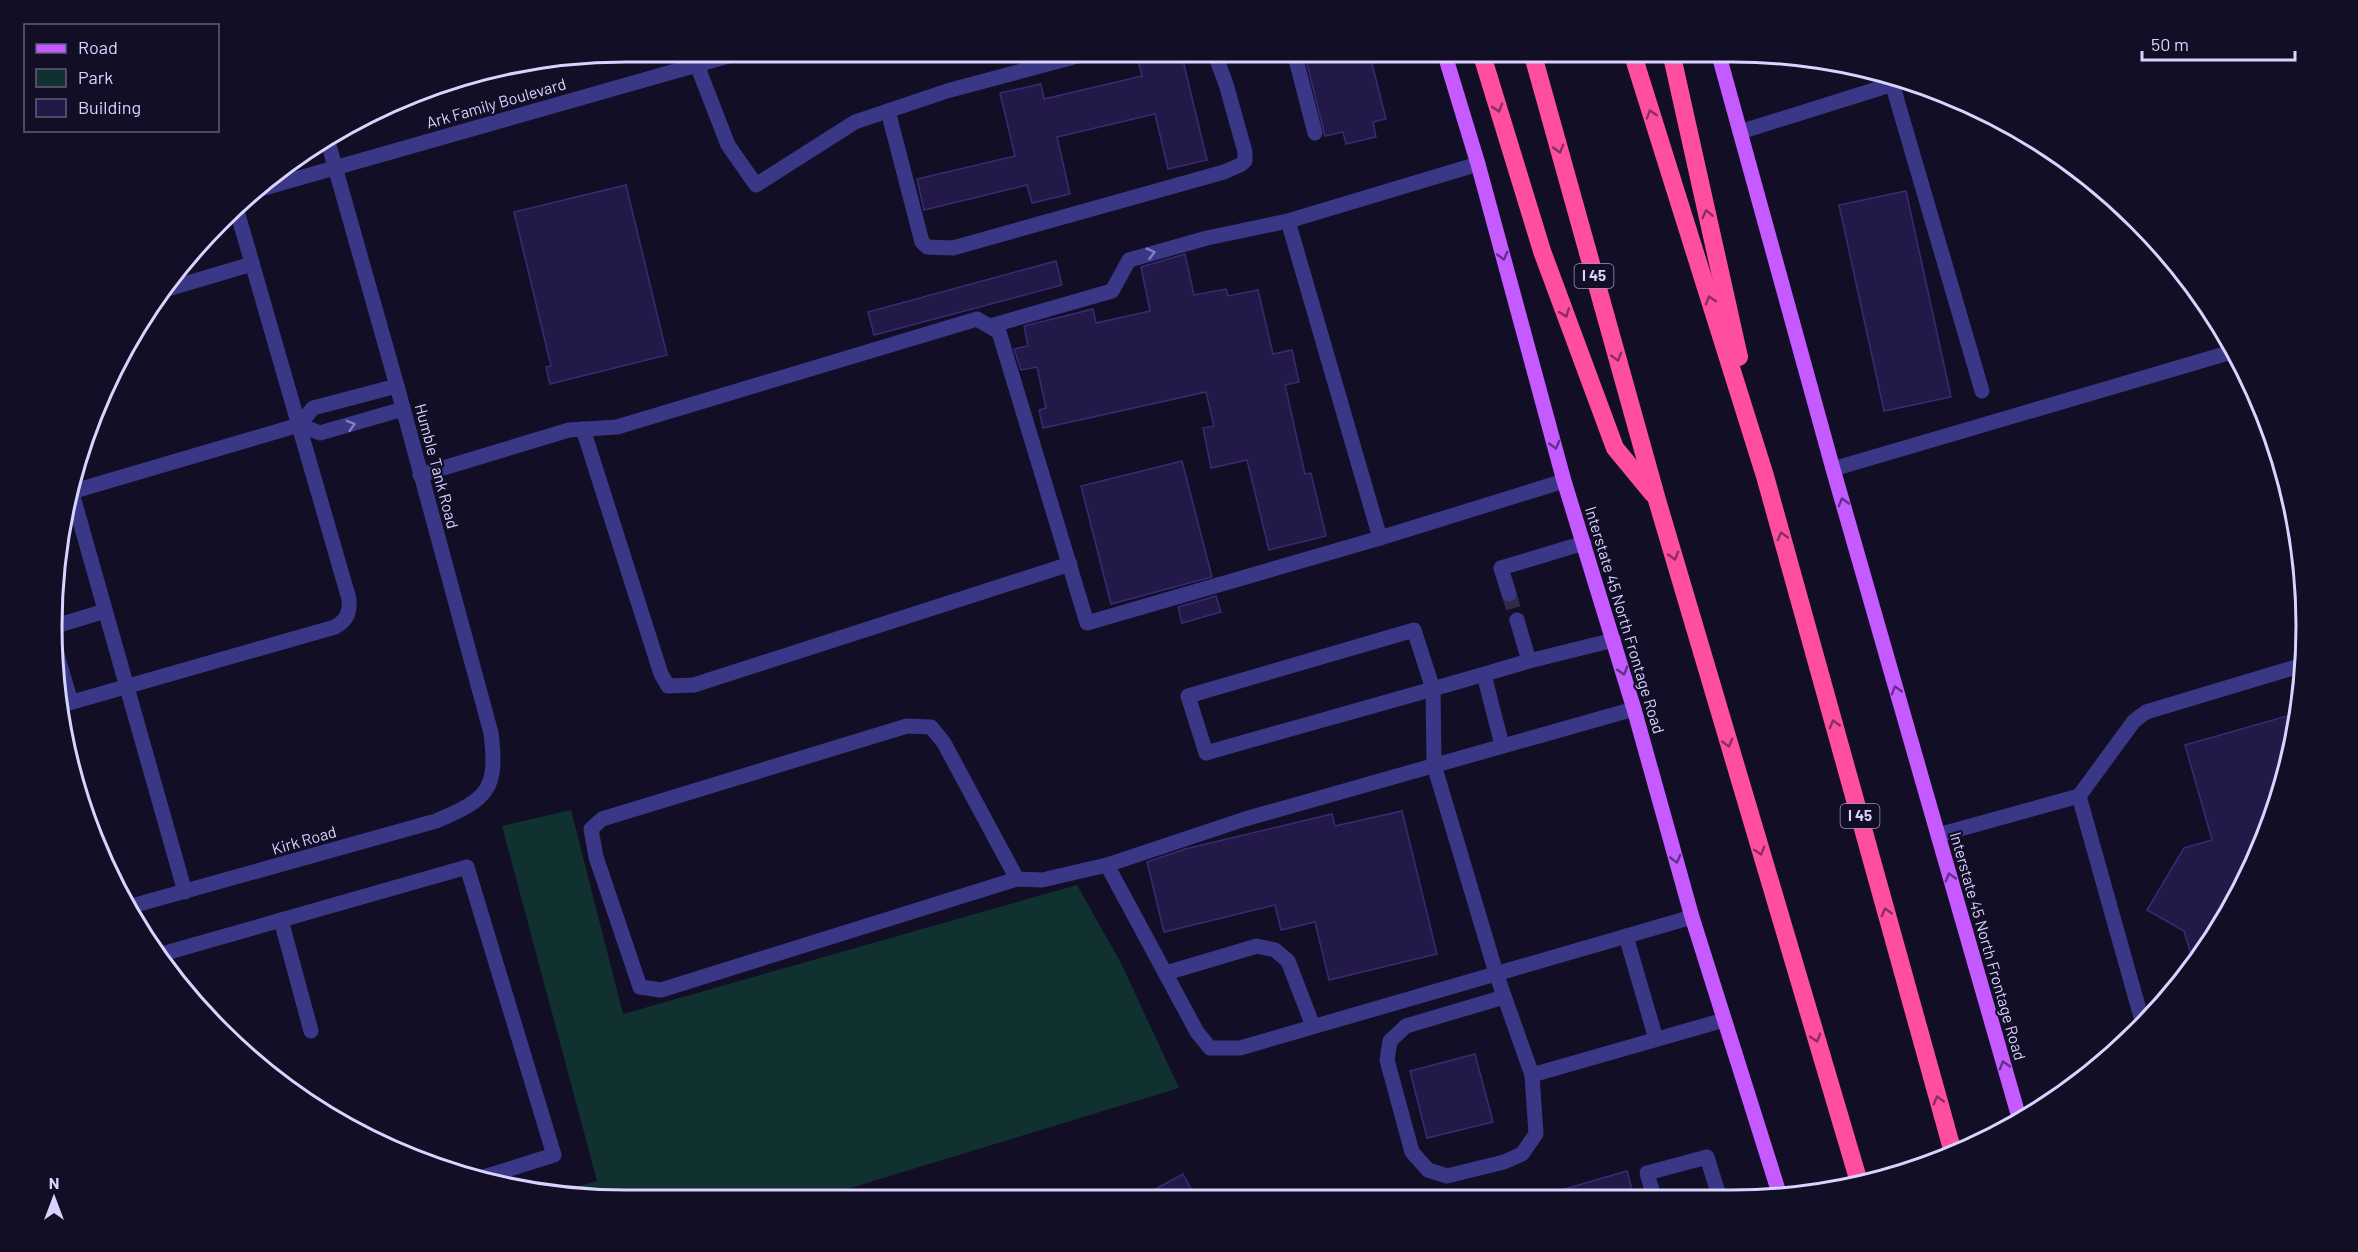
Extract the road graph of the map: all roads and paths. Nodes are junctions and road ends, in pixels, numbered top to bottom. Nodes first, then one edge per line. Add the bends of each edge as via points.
1 (711, 61) edge
2 (1059, 61) edge
3 (1217, 61) edge
4 (1296, 61) edge
5 (1447, 61) edge
6 (1484, 61) edge
7 (1535, 61) edge
8 (1635, 61) edge
9 (1673, 61) edge
10 (1720, 61) edge
11 (697, 65) junction
12 (1891, 85) edge
13 (1900, 87) edge
14 (888, 111) junction
15 (1740, 132) junction
16 (1315, 133) dead end
17 (329, 146) edge
18 (1478, 164) junction
19 (335, 168) junction
20 (273, 185) edge
21 (239, 216) edge
22 (1288, 221) junction
23 (252, 264) junction
24 (175, 287) edge
25 (990, 326) junction
26 (2226, 354) edge
27 (397, 386) junction
28 (1982, 391) dead end
29 (403, 409) junction
30 (299, 425) junction
31 (583, 429) junction
32 (1833, 469) junction
33 (420, 476) junction
34 (1766, 476) junction
35 (1564, 481) junction
36 (79, 486) edge
37 (1658, 500) junction
38 (75, 505) edge
39 (1380, 538) junction
40 (1584, 543) junction
41 (1070, 564) junction
42 (1509, 594) tunnel mouth
43 (105, 611) junction
44 (1517, 620) tunnel mouth
45 (62, 624) edge
46 (1614, 640) junction
47 (1529, 661) junction
48 (2295, 667) edge
49 (1484, 675) junction
50 (127, 688) junction
51 (1433, 689) junction
52 (67, 704) edge
53 (1634, 709) junction
54 (1502, 745) junction
55 (1434, 765) junction
56 (2079, 796) junction
57 (481, 798) joint
58 (1938, 835) junction
59 (1107, 866) junction
60 (1017, 879) junction
61 (184, 892) junction
62 (135, 905) edge
63 (1692, 917) junction
64 (281, 920) junction
65 (1626, 936) junction
66 (166, 953) edge
67 (1166, 973) junction
68 (1496, 973) junction
69 (1504, 997) junction
70 (2140, 1015) edge
71 (1724, 1020) junction
72 (1313, 1026) junction
73 (311, 1031) dead end
74 (1656, 1040) junction
75 (1532, 1075) junction
76 (2021, 1111) edge
77 (1951, 1146) edge
78 (493, 1174) edge
79 (1857, 1176) edge
80 (1778, 1188) edge
81 (1652, 1190) edge
82 (1717, 1190) edge

1 - 11 street, Ark Family Boulevard
2 - 14 street
3 - 14 street via 1245,152 1245,161 1240,165 953,248 927,247 922,242
4 - 16 street
5 - 18 main road, Interstate 45 North Frontage Road
6 -> 37 highway via 1542,251 1615,448
7 -> 37 highway, I 45
34 -> 8 highway, I 45
34 -> 9 highway
10 - 15 main road, Interstate 45 North Frontage Road
11 - 14 street via 728,146 756,185 855,122
11 - 19 street, Ark Family Boulevard
12 - 15 street
13 - 28 street
15 - 32 main road, Interstate 45 North Frontage Road
17 - 19 street, Humble Tank Road
18 - 22 street
18 -> 35 main road, Interstate 45 North Frontage Road
19 - 20 street, Ark Family Boulevard
19 - 27 street, Humble Tank Road
21 - 23 street
25 -> 22 street via 1112,291 1129,260
22 - 39 street
23 - 24 street
23 - 30 street
25 - 31 street via 977,319 617,427
25 - 41 street via 999,332
26 - 32 street
27 - 29 street, Humble Tank Road
27 - 30 street via 313,408
30 -> 29 street via 321,433
29 - 33 street, Humble Tank Road
30 - 36 street
30 - 50 street via 349,598 345,621
31 - 33 street
31 - 41 street via 668,686 694,685
58 -> 32 main road, Interstate 45 North Frontage Road
33 - 57 street, Humble Tank Road via 491,733 492,782
77 -> 34 highway, I 45
35 - 39 street
35 - 40 main road, Interstate 45 North Frontage Road
37 -> 79 highway, I 45
38 - 43 street
39 - 41 street via 1088,623
40 - 42 street via 1501,568
40 - 46 main road, Interstate 45 North Frontage Road
43 - 45 street
43 - 50 street
44 - 47 street
46 - 47 street
46 -> 53 main road, Interstate 45 North Frontage Road
47 - 49 street
48 - 56 street via 2146,712 2134,721
49 - 51 street
49 - 54 street
50 - 52 street
50 - 61 street
51 - 51 street via 1206,753 1188,696 1413,630
51 - 55 street
53 - 54 street
53 -> 63 main road, Interstate 45 North Frontage Road
54 - 55 street
55 - 59 street via 1245,819
55 - 68 street
56 - 58 street
56 - 70 street
57 - 61 street, Kirk Road via 436,821
76 -> 58 main road, Interstate 45 North Frontage Road
59 - 60 street via 1042,880
59 - 67 street
60 - 60 street via 944,743 932,728 896,729 602,819 591,829 596,857 639,987 661,990
61 - 62 street, Kirk Road
63 - 65 street
63 - 71 main road, Interstate 45 North Frontage Road
64 - 66 street
64 - 73 street
64 - 78 street via 467,867 554,1155
65 - 68 street
65 - 74 street
67 - 72 street via 1197,1032 1210,1048 1240,1048
67 - 72 street via 1257,946 1275,950 1288,961
68 - 69 street
68 - 72 street
69 - 75 street
69 - 75 street via 1406,1026 1390,1041 1387,1060 1412,1152 1428,1170 1447,1176 1522,1154 1536,1134
71 - 74 street
71 - 80 main road, Interstate 45 North Frontage Road
74 - 75 street
81 - 82 street via 1647,1173 1707,1157

